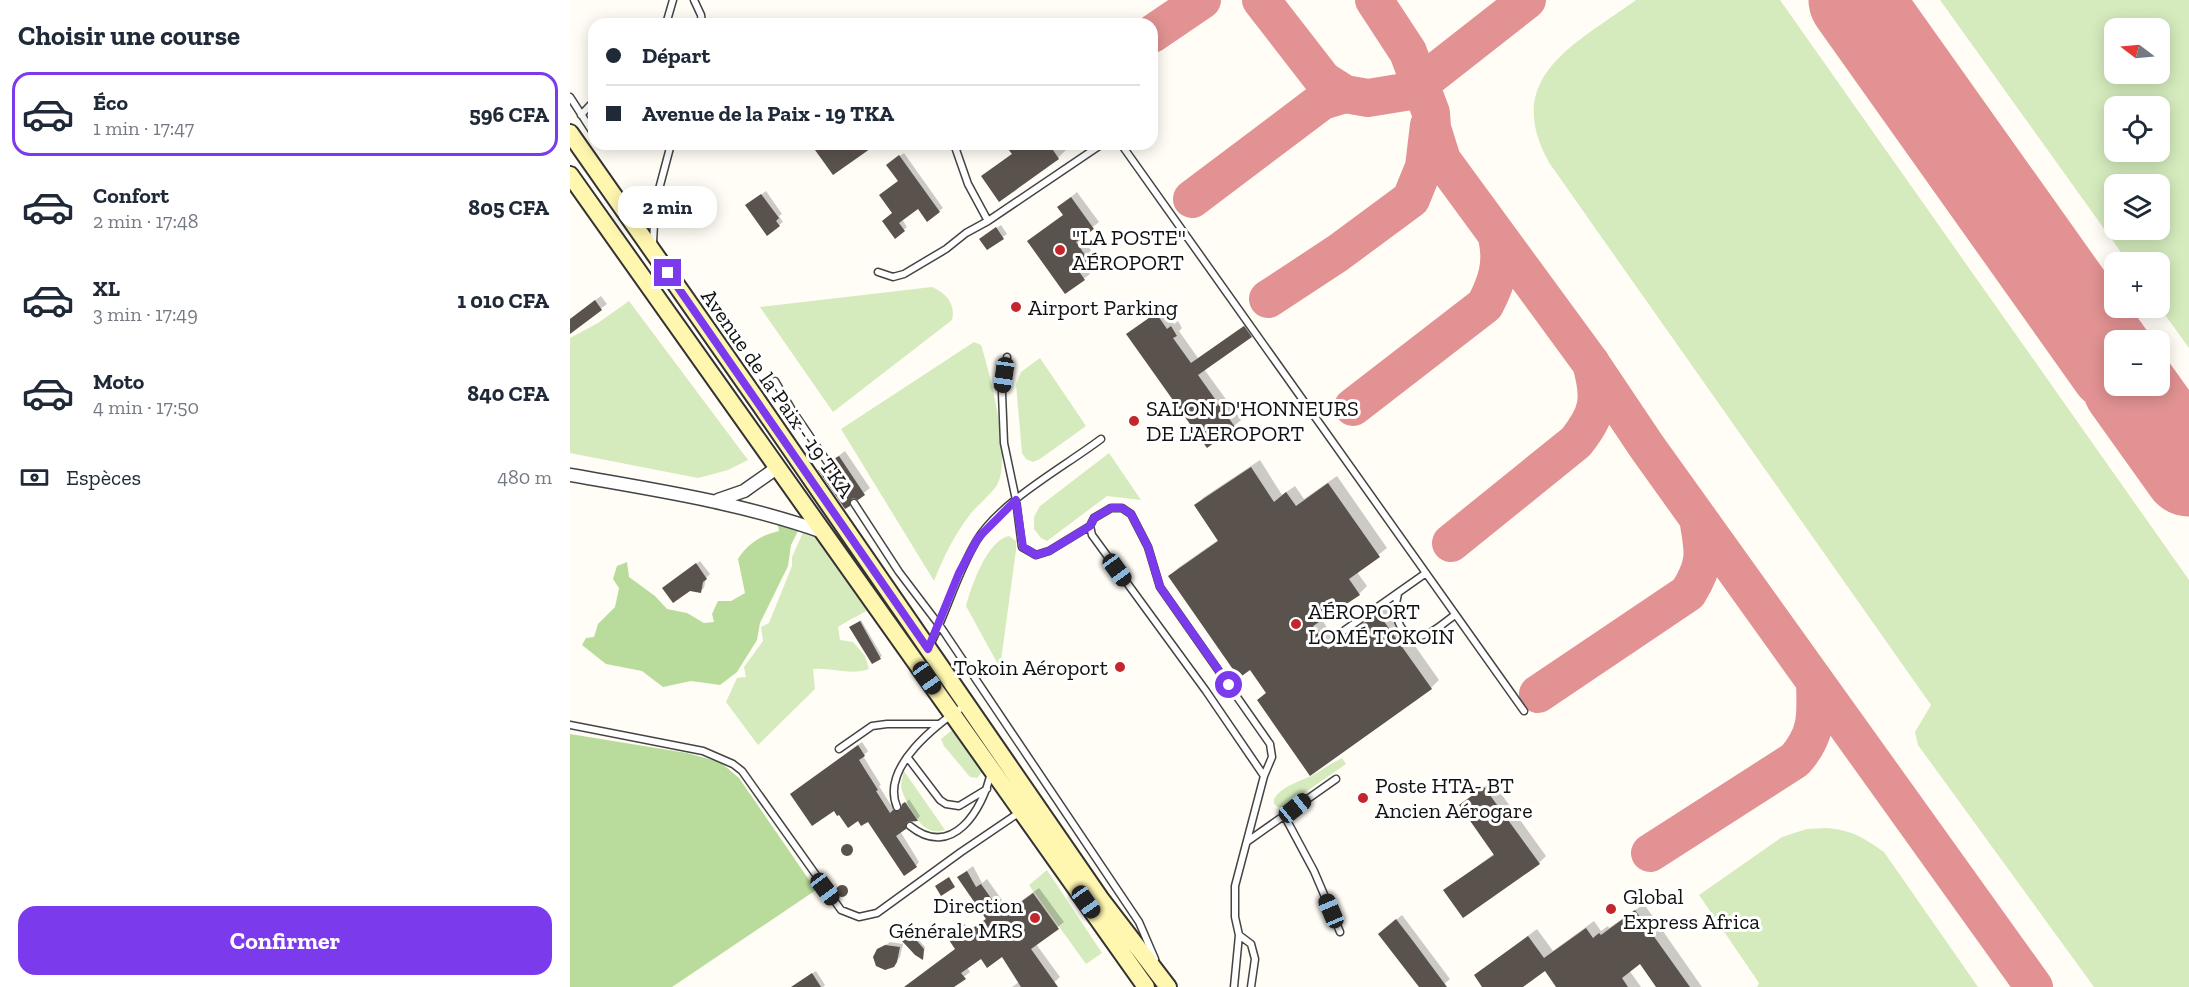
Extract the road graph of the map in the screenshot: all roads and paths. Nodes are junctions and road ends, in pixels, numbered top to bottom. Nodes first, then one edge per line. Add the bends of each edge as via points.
1 (673, 0) edge
2 (694, 0) edge
3 (668, 18) edge
4 (701, 18) edge
5 (570, 97) edge
6 (588, 107) edge
7 (581, 115) junction
8 (588, 125) edge
9 (570, 134) edge
10 (669, 150) edge
11 (956, 150) edge
12 (1093, 150) edge
13 (1125, 150) edge
14 (570, 175) edge
15 (988, 221) junction
16 (653, 253) junction
17 (878, 272) dead end
18 (1007, 357) dead end
19 (775, 381) dead end
20 (1101, 439) dead end
21 (828, 463) dead end
22 (778, 466) junction
23 (570, 475) edge
24 (1016, 500) junction
25 (717, 501) junction
26 (854, 503) dead end
27 (1090, 526) junction
28 (825, 533) junction
29 (1426, 573) junction
30 (1398, 594) junction
31 (1455, 615) junction
32 (939, 626) junction
33 (1335, 637) dead end
34 (928, 649) junction
35 (967, 704) junction
36 (1524, 711) dead end
37 (952, 714) junction
38 (938, 724) junction
39 (570, 725) edge
40 (839, 748) dead end
41 (908, 758) junction
42 (991, 769) junction
43 (1264, 776) junction
44 (1336, 779) dead end
45 (987, 789) junction
46 (897, 807) dead end
47 (1022, 811) junction
48 (1284, 815) junction
49 (910, 826) dead end
50 (1248, 841) junction
51 (1340, 932) dead end
52 (1239, 935) junction
53 (1166, 985) edge
54 (1146, 987) edge
55 (1234, 987) edge
56 (1251, 987) edge

1 - 3 lane
2 - 4 lane
5 - 7 lane
6 - 7 lane
7 - 8 lane
9 - 16 main road, Avenue de la Paix - 19 TKA
10 - 16 lane via 655,204
11 - 15 lane via 970,190
12 - 15 lane
13 - 29 lane
14 - 22 main road, Avenue de la Paix - 19 TKA
15 - 17 lane via 904,274 893,277
16 - 34 main road, Avenue de la Paix - 19 TKA
18 - 24 lane via 1002,393 1004,443
19 - 21 lane
20 - 24 lane
22 - 25 street via 744,491
22 - 28 main road, Avenue de la Paix - 19 TKA
23 - 25 street
24 - 27 lane via 1023,547 1036,555
24 - 32 lane via 978,538 959,573
25 - 28 street
26 - 32 lane
27 - 43 lane via 1092,535
27 - 43 lane via 1094,518 1111,508 1122,508 1131,514 1148,547 1160,587 1270,744 1272,757
28 - 37 main road, Avenue de la Paix - 19 TKA
29 - 30 lane
29 - 31 lane
30 - 31 lane via 1396,617 1407,633 1429,633
30 - 33 lane
31 - 36 lane
32 - 34 lane
32 - 53 lane via 1138,922
34 - 35 main road, Avenue de la Paix - 19 TKA
35 - 37 lane
35 - 53 main road, Avenue de la Paix - 19 TKA via 1100,898
37 - 38 lane
37 - 42 main road, Avenue de la Paix - 19 TKA
38 - 40 lane via 872,726
38 - 41 lane
39 - 47 lane via 703,751 733,764 742,771 841,910 859,917 877,913
41 - 45 lane via 946,804 959,806
41 - 46 lane via 898,769 894,788
42 - 45 lane
42 - 47 main road, Avenue de la Paix - 19 TKA
43 - 50 lane
44 - 48 lane
45 - 49 lane via 972,818 951,834 933,837
47 - 54 main road, Avenue de la Paix - 19 TKA
48 - 50 lane
48 - 51 lane
50 - 52 lane via 1235,886
52 - 55 lane
52 - 56 lane via 1251,944 1255,959

